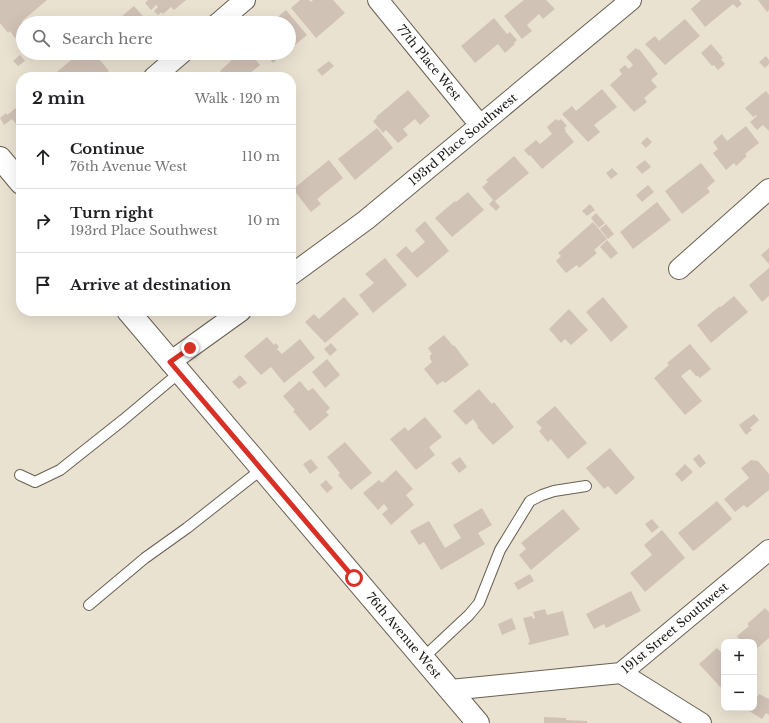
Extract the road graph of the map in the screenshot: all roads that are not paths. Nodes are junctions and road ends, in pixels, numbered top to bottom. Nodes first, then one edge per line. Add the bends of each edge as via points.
1 (245, 0) edge
2 (378, 0) edge
3 (631, 0) edge
4 (226, 16) edge
5 (174, 60) edge
6 (160, 72) edge
7 (480, 125) junction
8 (0, 158) edge
9 (16, 177) edge
10 (769, 189) edge
11 (678, 269) dead end
12 (296, 271) edge
13 (132, 316) edge
14 (235, 316) edge
15 (175, 368) junction
16 (262, 470) junction
17 (20, 475) dead end
18 (586, 486) dead end
19 (769, 550) edge
20 (89, 605) dead end
21 (423, 658) junction
22 (621, 673) junction
23 (450, 690) junction
24 (478, 723) edge
25 (701, 723) edge

1 - 4 street
2 - 7 street, 77th Place West
3 - 7 street, 193rd Place Southwest
5 - 6 street
7 - 12 street, 193rd Place Southwest via 366,220
8 - 9 street
10 - 11 street
13 - 15 street, 76th Avenue West
14 - 15 street
15 - 16 street, 76th Avenue West
15 - 17 lane via 123,420 60,470 35,482
16 - 20 lane via 145,558
16 - 21 street, 76th Avenue West
18 - 21 lane via 542,495 530,501 500,550 479,603
19 - 22 street, 191st Street Southwest
21 - 23 street, 76th Avenue West
22 - 23 street, 191st Street Southwest
22 - 25 street
23 - 24 street, 76th Avenue West

